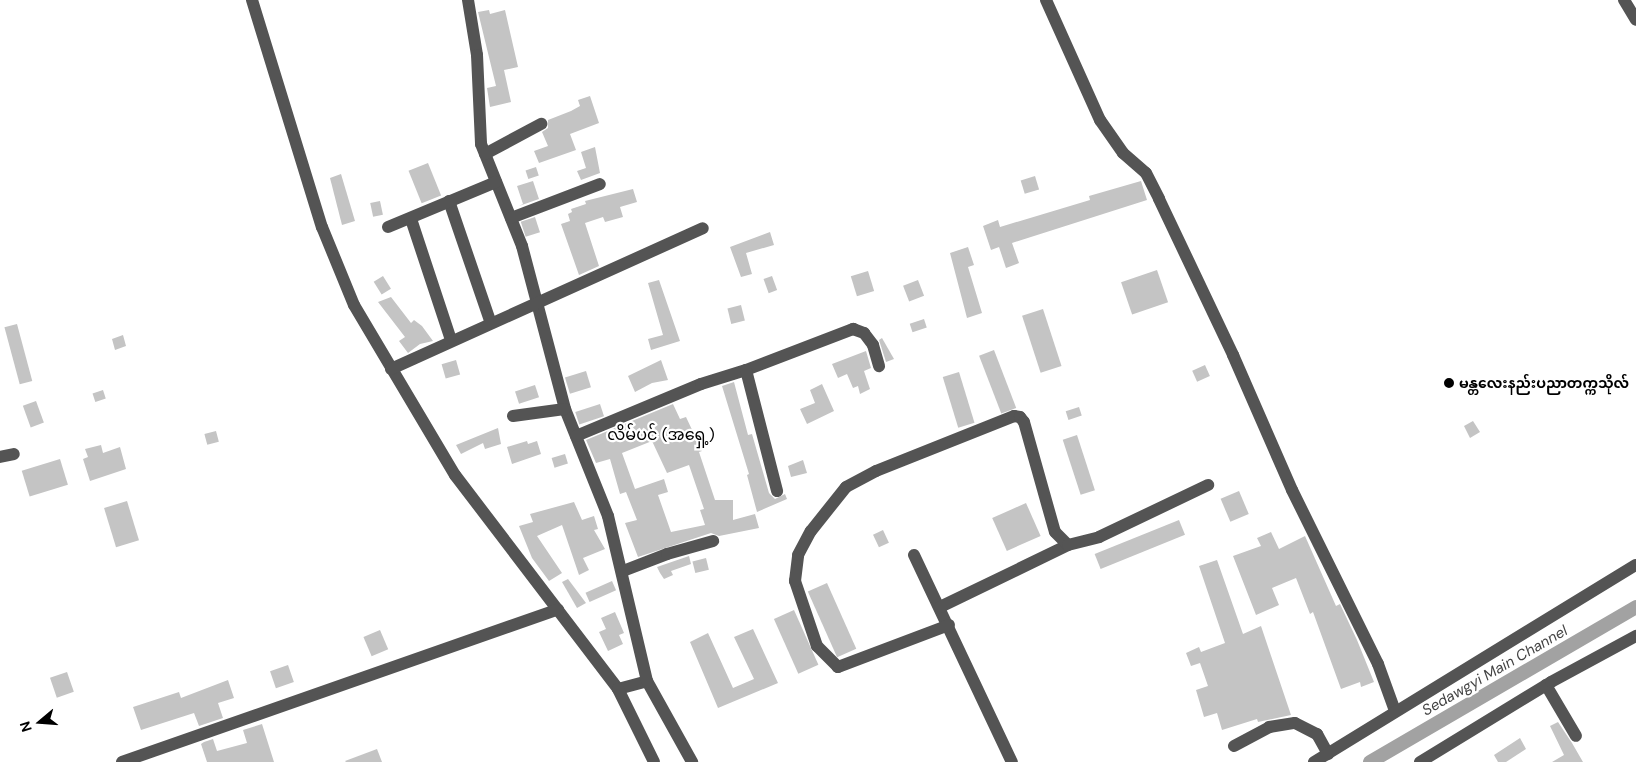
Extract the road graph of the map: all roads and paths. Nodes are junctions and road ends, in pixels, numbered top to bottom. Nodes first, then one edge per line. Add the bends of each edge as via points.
1 (252, 0) edge
2 (468, 0) edge
3 (1046, 0) edge
4 (1624, 0) edge
5 (1636, 20) edge
6 (541, 124) dead end
7 (485, 154) junction
8 (496, 182) junction
9 (600, 184) dead end
10 (449, 201) junction
11 (511, 218) junction
12 (411, 219) junction
13 (388, 227) dead end
14 (703, 228) dead end
15 (538, 300) junction
16 (490, 321) junction
17 (451, 340) junction
18 (879, 366) dead end
19 (391, 369) junction
20 (746, 370) junction
21 (565, 409) junction
22 (513, 416) dead end
23 (576, 436) junction
24 (14, 454) dead end
25 (0, 457) edge
26 (1208, 485) dead end
27 (777, 491) dead end
28 (713, 541) dead end
29 (1068, 545) junction
30 (914, 555) dead end
31 (1636, 565) edge
32 (623, 571) junction
33 (940, 607) junction
34 (558, 609) junction
35 (949, 625) junction
36 (1636, 636) edge
37 (648, 681) junction
38 (1546, 685) junction
39 (618, 689) junction
40 (1395, 711) junction
41 (1576, 736) dead end
42 (1234, 746) dead end
43 (1328, 754) junction
44 (122, 762) edge
45 (654, 762) edge
46 (692, 762) edge
47 (1012, 762) edge
48 (1314, 762) edge
49 (1420, 762) edge

1 - 19 street via 322,227 354,305
2 - 7 street via 477,55 478,128
3 - 40 street via 1100,120 1123,153 1146,173 1234,355 1292,490 1378,664
4 - 5 street
6 - 7 street
7 - 8 street
8 - 10 street
8 - 11 street
9 - 11 street
10 - 12 street
10 - 16 street
11 - 15 street
12 - 13 street
12 - 17 street
14 - 15 street
15 - 16 street
15 - 21 street
16 - 17 street
17 - 19 street
18 - 20 street via 873,345 864,333 853,329
19 - 34 street via 455,474
20 - 23 street via 701,384
20 - 27 street
21 - 22 street
21 - 23 street
23 - 32 street via 602,497
24 - 25 street
26 - 29 street via 1098,537
28 - 32 street
29 - 33 street
29 - 35 street via 1055,532 1020,417 1014,416 908,458 846,487 811,531 798,555 795,581 818,646 838,667
30 - 33 street
31 - 40 street
32 - 37 street
33 - 35 street
34 - 39 street
34 - 44 street
35 - 47 street
36 - 38 street
37 - 39 street
37 - 46 street
38 - 41 street
38 - 49 street
39 - 45 street
40 - 43 street
42 - 43 street via 1269,727 1295,723 1317,734
43 - 48 street

